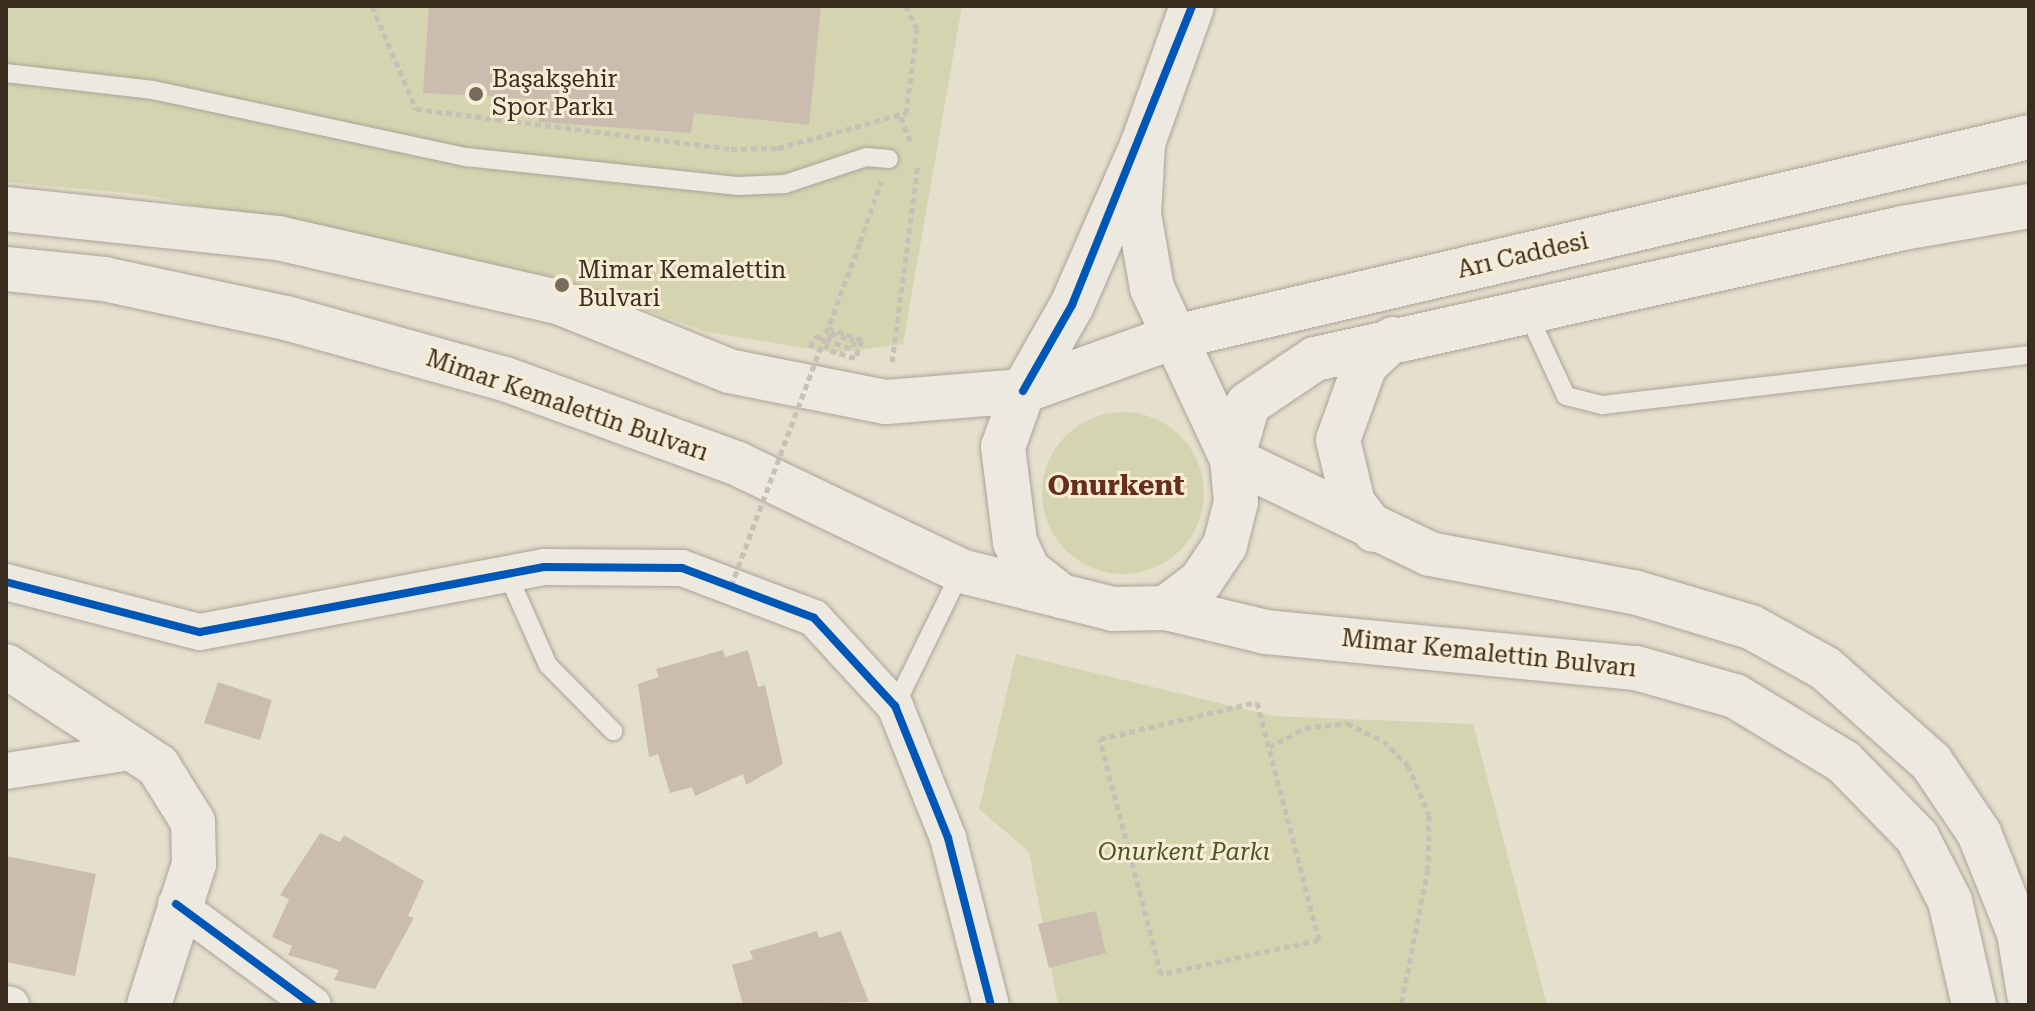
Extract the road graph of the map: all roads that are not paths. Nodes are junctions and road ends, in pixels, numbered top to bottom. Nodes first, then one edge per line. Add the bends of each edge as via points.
1 (1192, 6) edge
2 (6, 73) edge
3 (2029, 137) edge
4 (1143, 143) junction
5 (889, 159) road end
6 (2029, 206) edge
7 (6, 209) edge
8 (6, 269) edge
9 (1528, 314) junction
10 (1171, 338) junction
11 (1393, 339) junction
12 (2029, 355) edge
13 (1023, 391) junction
14 (1232, 459) junction
15 (1374, 530) junction
16 (961, 571) junction
17 (507, 573) junction
18 (6, 582) edge
19 (1061, 596) junction
20 (1166, 608) junction
21 (6, 666) edge
22 (895, 706) junction
23 (613, 731) dead end
24 (130, 752) junction
25 (6, 771) edge
26 (176, 904) junction
27 (2029, 994) edge
28 (149, 1005) edge
29 (313, 1005) edge
30 (991, 1005) edge
31 (1974, 1005) edge

1 - 4 main road
2 - 5 lane via 153,90 466,157 738,186 785,184 866,157
3 - 10 main road, Arı Caddesi
4 - 10 main road via 1139,214 1152,288
4 - 13 main road via 1072,305
6 - 9 main road via 1903,228
7 - 13 main road via 278,238 561,303 729,371 886,402
8 - 16 main road, Mimar Kemalettin Bulvarı via 104,279 271,314 505,379 738,464
9 - 11 main road
9 - 12 lane via 1566,396 1603,405
10 - 13 main road, Arı Caddesi
10 - 14 main road
11 - 14 main road via 1315,359 1279,378 1248,404
11 - 15 main road via 1365,365 1338,440 1353,503
13 - 19 main road via 1003,447 1004,505 1028,570
14 - 15 main road
14 - 20 main road via 1236,502 1225,545 1201,581
15 - 27 main road via 1430,554 1634,592 1751,627 1825,668 1931,762 1979,833 2019,933
16 - 19 main road, Mimar Kemalettin Bulvarı
16 - 22 lane
17 - 18 street via 200,632
17 - 22 street via 682,568 814,618
17 - 23 lane via 548,665
19 - 20 main road via 1113,609
20 - 31 main road, Mimar Kemalettin Bulvarı via 1266,632 1636,668 1735,696 1844,762 1917,837 1950,901
21 - 24 main road
22 - 30 street via 948,838
24 - 25 street
24 - 26 main road via 177,787 193,822 194,864
26 - 28 main road
26 - 29 street

